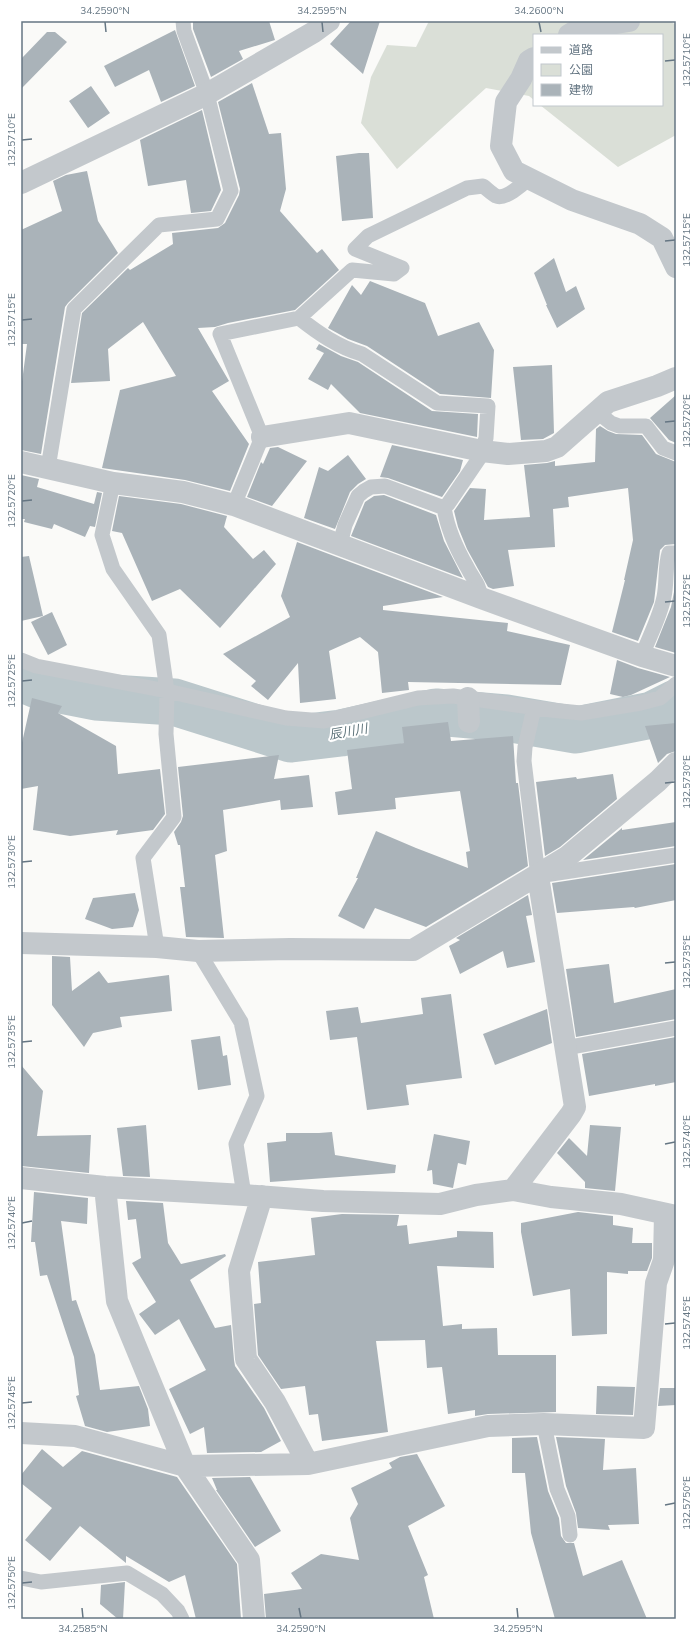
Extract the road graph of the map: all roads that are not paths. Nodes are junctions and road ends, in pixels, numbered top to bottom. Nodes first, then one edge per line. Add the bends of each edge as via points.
1 (183, 21) edge
2 (329, 21) edge
3 (629, 21) edge
4 (571, 34) edge
5 (533, 59) edge
6 (207, 94) junction
7 (528, 179) junction
8 (21, 183) edge
9 (676, 267) edge
10 (299, 318) junction
11 (676, 378) edge
12 (596, 411) junction
13 (262, 437) junction
14 (482, 451) junction
15 (676, 453) edge
16 (21, 462) edge
17 (48, 468) junction
18 (113, 483) junction
19 (234, 505) junction
20 (444, 507) junction
21 (340, 544) junction
22 (676, 552) edge
23 (481, 598) junction
24 (642, 656) junction
25 (21, 660) edge
26 (676, 666) edge
27 (676, 684) edge
28 (167, 691) junction
29 (468, 698) junction
30 (534, 708) junction
31 (469, 722) dead end
32 (676, 763) edge
33 (676, 855) edge
34 (538, 876) junction
35 (21, 942) edge
36 (157, 947) junction
37 (198, 951) junction
38 (676, 1028) edge
39 (565, 1048) junction
40 (21, 1178) edge
41 (105, 1187) junction
42 (513, 1190) junction
43 (253, 1196) junction
44 (671, 1215) edge
45 (544, 1424) junction
46 (21, 1433) edge
47 (308, 1464) junction
48 (185, 1466) junction
49 (570, 1535) dead end
50 (21, 1578) edge
51 (182, 1619) edge
52 (254, 1619) edge

1 - 6 lane via 184,31
2 - 6 street
3 - 4 street via 579,29
5 - 7 street via 529,61 521,80 506,102 502,146 514,170
6 - 8 street
6 - 17 lane via 230,191 217,219 159,225 74,309
7 - 9 street via 572,200 640,224 662,238
7 - 10 lane via 521,187 501,197 483,186 467,188 368,236 355,249 402,268 394,274 352,270
10 - 13 lane via 220,334
10 - 14 lane via 315,331 348,350 362,354 437,403 488,406 486,438
11 - 12 street via 608,402
12 - 14 street via 557,447 546,451 508,454
12 - 15 lane via 619,426 646,426 663,448
13 - 14 street via 349,423
13 - 19 lane
14 - 20 lane via 456,494
16 - 17 street
17 - 18 street
18 - 19 street via 183,492
18 - 28 lane via 102,535 113,569 159,635
19 - 21 street
20 - 21 lane via 385,486 371,487 358,496
20 - 23 lane via 450,534 467,568 479,585
21 - 23 street
22 - 24 lane via 669,554 666,561 664,598
23 - 24 street
24 - 26 street
25 - 28 lane via 36,666
27 - 30 lane via 660,698 641,704 581,713
28 - 29 lane via 286,718 324,721 418,698
28 - 36 lane via 166,734 174,817 144,858
29 - 30 lane
29 - 31 street
30 - 34 lane via 524,761
32 - 34 street via 567,857
33 - 34 lane
34 - 37 street via 413,950
34 - 39 street
35 - 36 street
36 - 37 street
37 - 43 lane via 241,1022 257,1096 236,1144
38 - 39 lane
39 - 42 street via 575,1107
40 - 41 street
41 - 43 street
41 - 48 street via 118,1302
42 - 43 street via 476,1195 440,1204 323,1202
42 - 44 street via 551,1197 621,1204
43 - 47 street via 238,1271 246,1359 275,1402
44 - 45 street via 664,1260 656,1283 644,1428
45 - 47 street via 488,1426
45 - 49 lane via 557,1489 568,1516
46 - 48 street via 75,1436
47 - 48 street
48 - 52 street via 249,1560
50 - 51 lane via 41,1582 127,1573 162,1594

